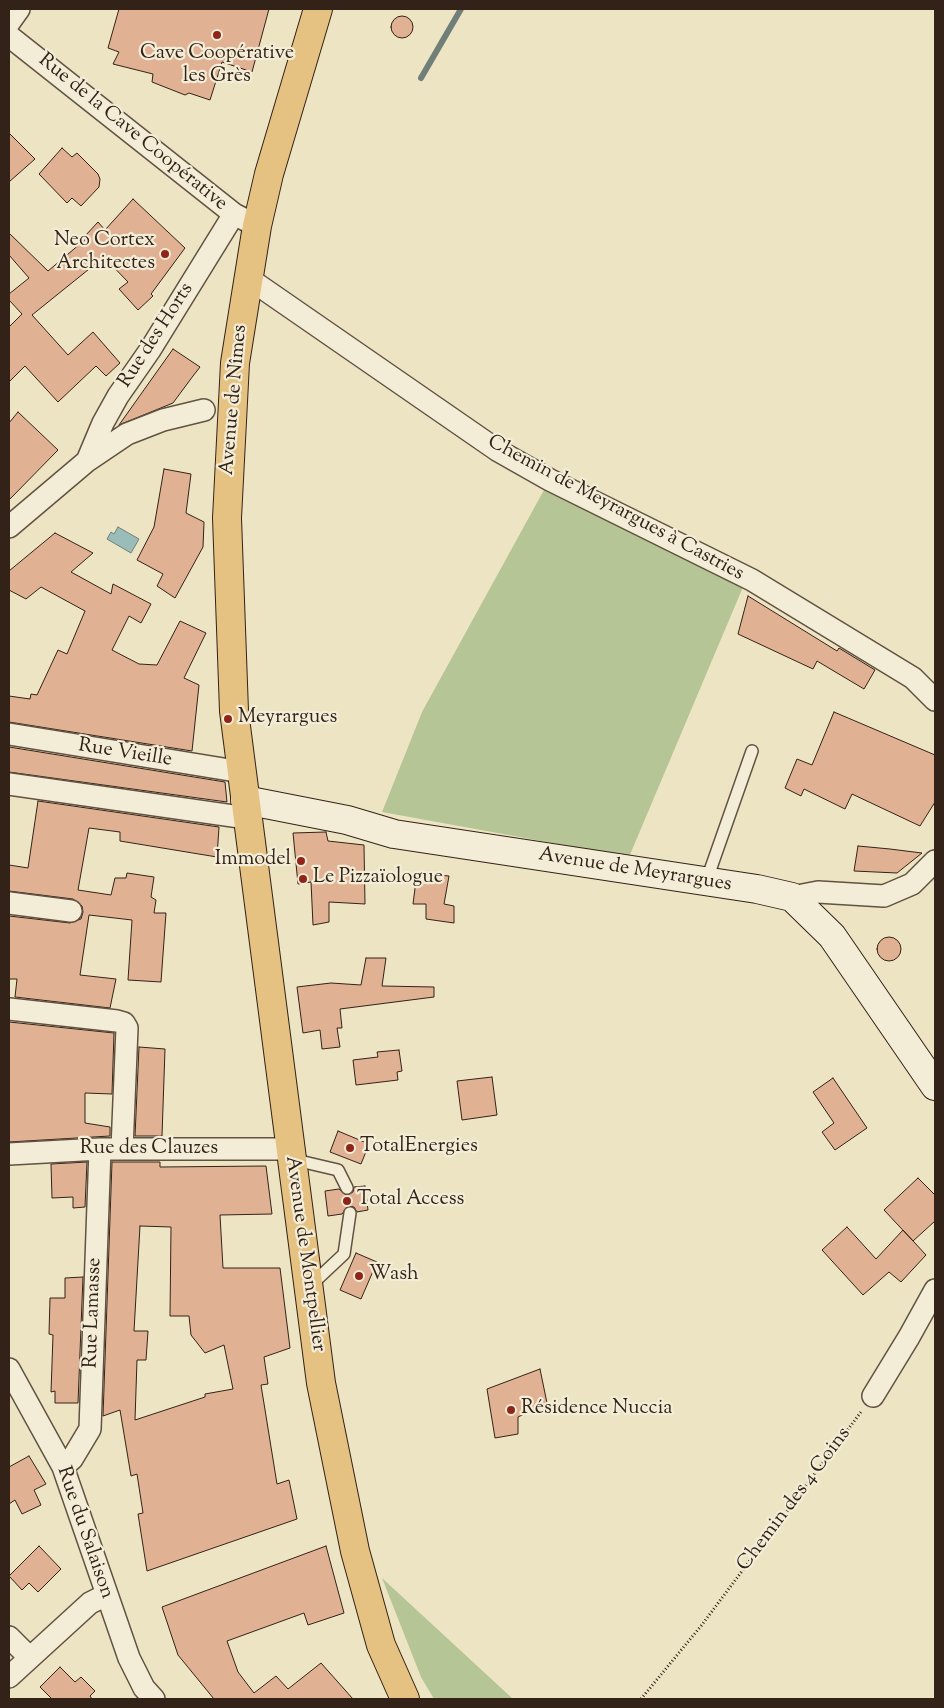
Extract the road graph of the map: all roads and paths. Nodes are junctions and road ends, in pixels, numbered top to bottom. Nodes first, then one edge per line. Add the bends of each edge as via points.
1 (19, 9) edge
2 (318, 9) edge
3 (9, 23) edge
4 (9, 36) edge
5 (245, 220) junction
6 (248, 278) junction
7 (204, 410) dead end
8 (87, 461) junction
9 (9, 527) edge
10 (935, 700) edge
11 (9, 734) edge
12 (752, 751) dead end
13 (242, 772) junction
14 (9, 784) edge
15 (246, 809) junction
16 (935, 860) edge
17 (706, 882) junction
18 (792, 897) junction
19 (9, 903) edge
20 (70, 911) dead end
21 (9, 1009) edge
22 (935, 1086) edge
23 (100, 1149) junction
24 (122, 1149) junction
25 (9, 1154) edge
26 (290, 1154) junction
27 (347, 1188) dead end
28 (350, 1213) dead end
29 (308, 1288) junction
30 (935, 1290) edge
31 (9, 1369) edge
32 (873, 1396) joint
33 (63, 1467) junction
34 (106, 1595) junction
35 (9, 1637) edge
36 (29, 1657) junction
37 (9, 1677) edge
38 (154, 1699) edge
39 (405, 1699) edge
40 (641, 1699) edge

1 - 3 street
2 - 5 main road, Avenue de Nîmes via 269,174
4 - 5 street, Rue de la Cave Coopérative
5 - 6 main road, Avenue de Nîmes
5 - 8 street, Rue des Horts via 118,396 102,423
6 - 10 street, Chemin de Meyrargues à Castries via 497,450 550,480 752,580 913,678
6 - 13 main road, Avenue de Nîmes via 233,388 227,518 234,711
7 - 8 street via 163,420 127,434
8 - 9 street
11 - 13 street, Rue Vieille
12 - 17 lane
13 - 15 main road, Avenue de Nîmes
14 - 15 street
15 - 17 street, Avenue de Meyrargues via 347,820 394,834
15 - 26 main road, Avenue de Montpellier
16 - 18 street via 912,884 884,896 818,892
17 - 18 street, Avenue de Meyrargues
18 - 22 street via 832,936
19 - 20 street
21 - 24 street via 124,1024 127,1028
23 - 24 street, Rue des Clauzes
23 - 25 street, Rue des Clauzes
23 - 33 street, Rue Lamasse via 90,1429 72,1459
24 - 26 street, Rue des Clauzes
26 - 27 lane via 338,1170
26 - 29 main road, Avenue de Montpellier
28 - 29 lane via 344,1254
29 - 39 main road, Avenue de Montpellier via 321,1383 355,1551 381,1645
30 - 32 street
31 - 33 street, Rue du Salaison
32 - 40 path, Chemin des 4 Coins via 701,1626
33 - 34 street, Rue du Salaison
34 - 36 street via 90,1602
34 - 38 street, Rue du Salaison via 129,1658 144,1688
35 - 36 street
36 - 37 street

